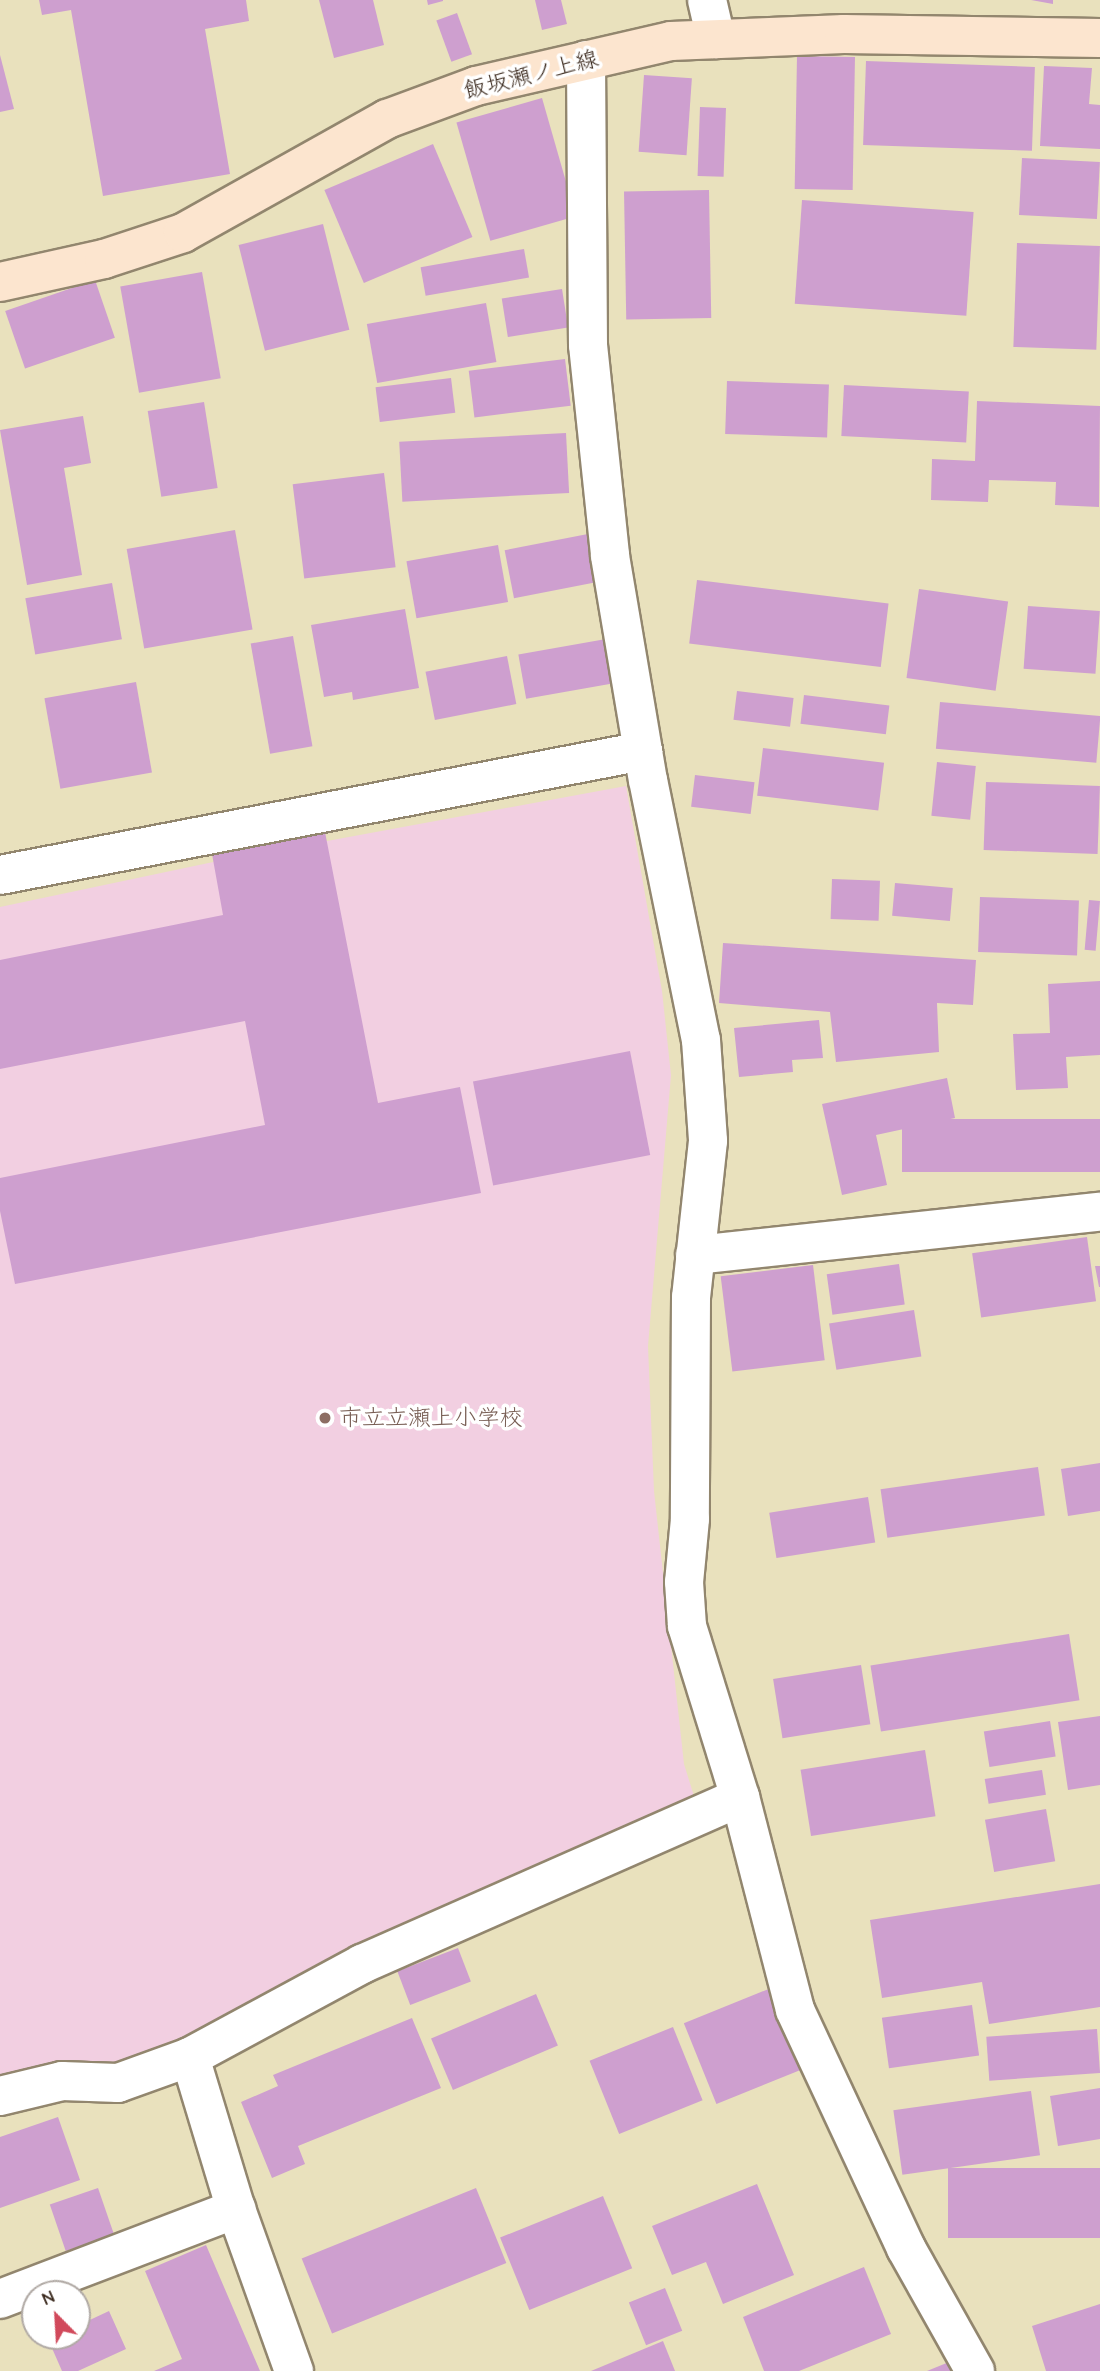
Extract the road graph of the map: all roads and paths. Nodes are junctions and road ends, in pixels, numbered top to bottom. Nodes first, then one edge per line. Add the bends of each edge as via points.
1 (707, 0) edge
2 (1100, 38) edge
3 (716, 39) junction
4 (586, 60) junction
5 (0, 282) edge
6 (643, 751) junction
7 (0, 875) edge
8 (1100, 1212) edge
9 (695, 1255) junction
10 (740, 1797) junction
11 (190, 2057) junction
12 (0, 2096) edge
13 (236, 2209) junction
14 (0, 2300) edge
15 (294, 2371) edge
16 (975, 2371) edge

1 - 3 street
2 - 3 main road, 飯坂瀬ノ上線 via 844,34
3 - 4 main road, 飯坂瀬ノ上線 via 671,41
4 - 5 main road, 飯坂瀬ノ上線 via 476,86 387,119 183,233 104,259
4 - 6 street via 588,345 610,556
6 - 7 street
6 - 9 street via 701,1040 708,1141
8 - 9 street
9 - 10 street via 684,1582 687,1626
10 - 11 street via 362,1964
10 - 16 street via 795,2010 906,2248
11 - 12 street via 118,2083 62,2081
11 - 13 street
13 - 14 street
13 - 15 street

